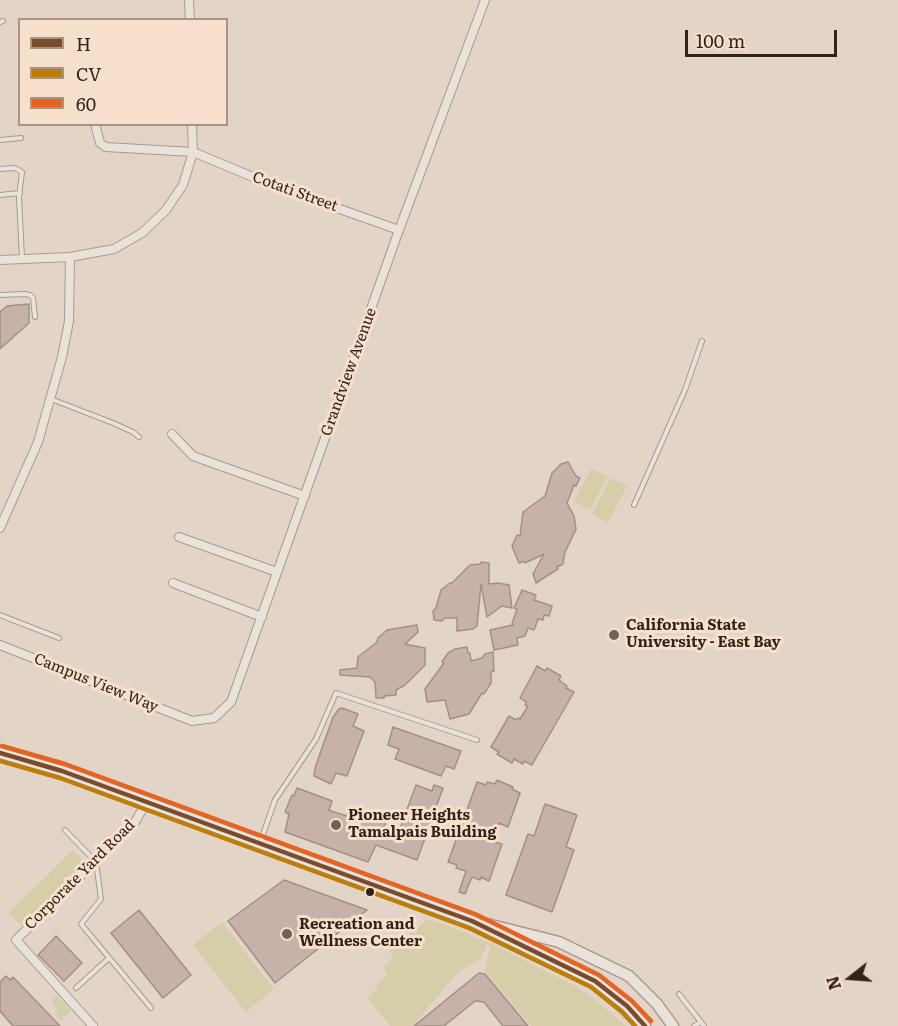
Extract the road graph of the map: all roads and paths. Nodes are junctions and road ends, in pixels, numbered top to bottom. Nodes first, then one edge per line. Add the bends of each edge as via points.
1 (189, 0) edge
2 (485, 0) edge
3 (190, 18) edge
4 (96, 126) edge
5 (192, 126) edge
6 (21, 138) dead end
7 (0, 140) edge
8 (193, 152) junction
9 (0, 169) edge
10 (20, 193) junction
11 (0, 195) edge
12 (399, 230) junction
13 (70, 257) junction
14 (22, 258) junction
15 (0, 260) edge
16 (0, 295) edge
17 (35, 317) dead end
18 (702, 340) dead end
19 (50, 399) junction
20 (172, 434) dead end
21 (139, 437) dead end
22 (305, 496) junction
23 (634, 504) dead end
24 (0, 528) edge
25 (179, 537) dead end
26 (278, 572) junction
27 (173, 583) dead end
28 (0, 615) edge
29 (262, 617) junction
30 (59, 638) dead end
31 (0, 645) edge
32 (192, 721) joint
33 (477, 740) dead end
34 (1, 754) edge
35 (146, 803) junction
36 (64, 830) dead end
37 (260, 843) junction
38 (96, 862) junction
39 (472, 921) junction
40 (109, 958) junction
41 (75, 988) dead end
42 (680, 994) dead end
43 (151, 1008) dead end
44 (703, 1024) edge
45 (93, 1026) edge
46 (645, 1026) edge
47 (673, 1026) edge
48 (694, 1026) edge

1 - 3 street
2 - 12 street, Grandview Avenue
4 - 8 street, Cotati Street via 100,143 106,147
5 - 8 street
6 - 7 lane
8 - 12 street, Cotati Street
8 - 13 street via 183,185 166,210 142,233 114,249
9 - 10 lane via 20,170
10 - 11 lane
10 - 14 lane
12 - 22 street, Grandview Avenue
13 - 14 street
13 - 19 street via 69,321
14 - 15 street
16 - 17 lane via 30,295
18 - 23 lane via 685,390
19 - 21 lane
19 - 24 street via 38,442
20 - 22 street via 193,456
22 - 26 street, Grandview Avenue
25 - 26 street
26 - 29 street, Grandview Avenue
27 - 29 street
28 - 30 lane
29 - 32 street, Grandview Avenue via 231,702 214,718
31 - 32 street, Campus View Way
33 - 37 lane via 336,693 316,740 275,800
34 - 35 street via 62,771
35 - 37 street
35 - 38 street, Corporate Yard Road via 135,822
36 - 38 lane
37 - 39 street
38 - 40 lane via 101,899 81,924
38 - 45 street, Corporate Yard Road via 15,940
39 - 46 street via 595,981
39 - 47 street via 559,942 629,976
40 - 41 lane
40 - 43 lane
42 - 44 lane
44 - 48 lane

